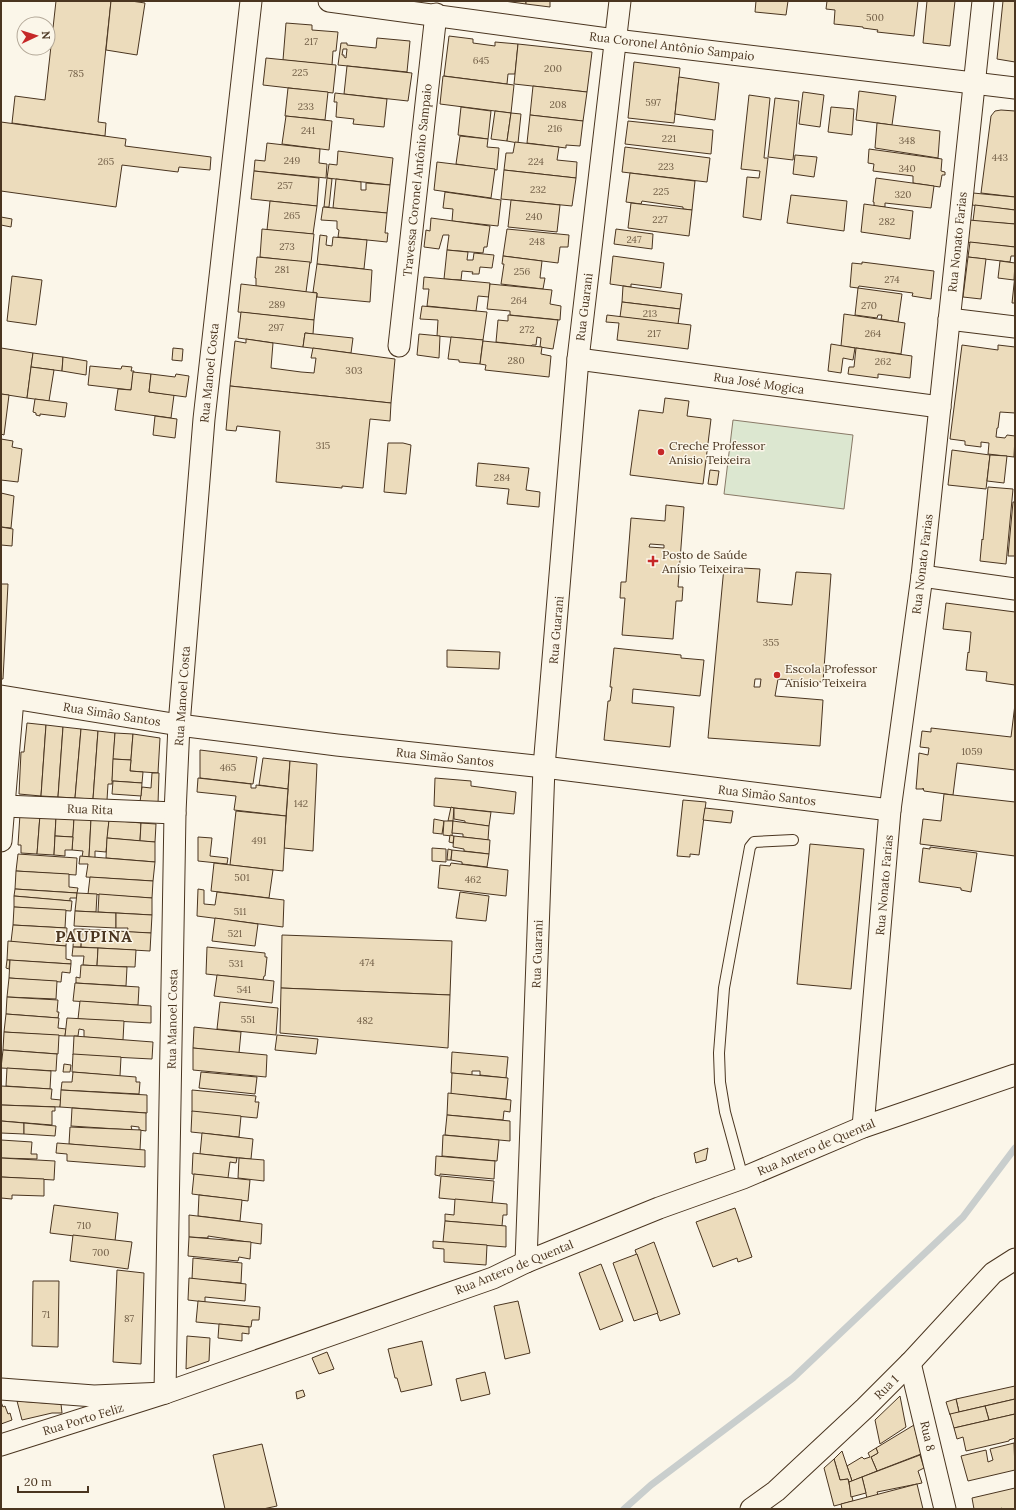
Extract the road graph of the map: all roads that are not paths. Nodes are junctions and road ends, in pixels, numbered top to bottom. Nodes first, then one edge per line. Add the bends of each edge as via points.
1 (251, 1) edge
2 (328, 1) edge
3 (620, 1) edge
4 (983, 1) edge
5 (436, 14) junction
6 (615, 40) junction
7 (975, 83) junction
8 (1015, 88) edge
9 (949, 319) junction
10 (1015, 327) edge
11 (399, 346) dead end
12 (578, 359) junction
13 (940, 407) junction
14 (922, 576) junction
15 (1015, 589) edge
16 (7, 697) edge
17 (179, 725) junction
18 (544, 767) junction
19 (3, 800) edge
20 (890, 810) junction
21 (175, 813) junction
22 (1, 840) edge
23 (793, 840) dead end
24 (1015, 1075) edge
25 (863, 1127) junction
26 (743, 1178) junction
27 (1015, 1259) edge
28 (526, 1262) junction
29 (910, 1363) junction
30 (1, 1389) edge
31 (165, 1393) junction
32 (1, 1445) edge
33 (751, 1509) edge
34 (945, 1509) edge

1 - 17 street, Rua Manoel Costa via 204,419
2 - 5 street, Rua Coronel Antônio Sampaio
3 - 6 street, Rua Guarani
4 - 7 street, Rua Nonato Farias
5 - 6 street, Rua Coronel Antônio Sampaio
5 - 11 street, Travessa Coronel Antônio Sampaio
6 - 7 street, Rua Coronel Antônio Sampaio
6 - 12 street, Rua Guarani
7 - 8 street, Rua Coronel Antônio Sampaio
7 - 9 street, Rua Nonato Farias
9 - 10 street
9 - 13 street, Rua Nonato Farias
12 - 13 street, Rua José Mogica
12 - 18 street, Rua Guarani
13 - 14 street, Rua Nonato Farias
14 - 15 street
14 - 20 street, Rua Nonato Farias
16 - 17 street, Rua Simão Santos
16 - 19 street
17 - 18 street, Rua Simão Santos
17 - 21 street, Rua Manoel Costa
18 - 20 street, Rua Simão Santos
18 - 28 street, Rua Guarani
19 - 21 street, Rua Rita
19 - 22 street
20 - 25 street, Rua Nonato Farias
21 - 31 street, Rua Manoel Costa
23 - 26 lane via 754,842 750,847 724,988 719,1053 720,1082 725,1112
24 - 25 street, Rua Antero de Quental
25 - 26 street, Rua Antero de Quental
26 - 28 street, Rua Antero de Quental via 659,1208
27 - 29 street, Rua 1 via 993,1273
28 - 31 street, Rua Antero de Quental via 494,1278
29 - 33 street, Rua 1 via 776,1491
29 - 34 street, Rua 8
30 - 31 street, Rua Antero de Quental via 94,1396
31 - 32 street, Rua Porto Feliz

